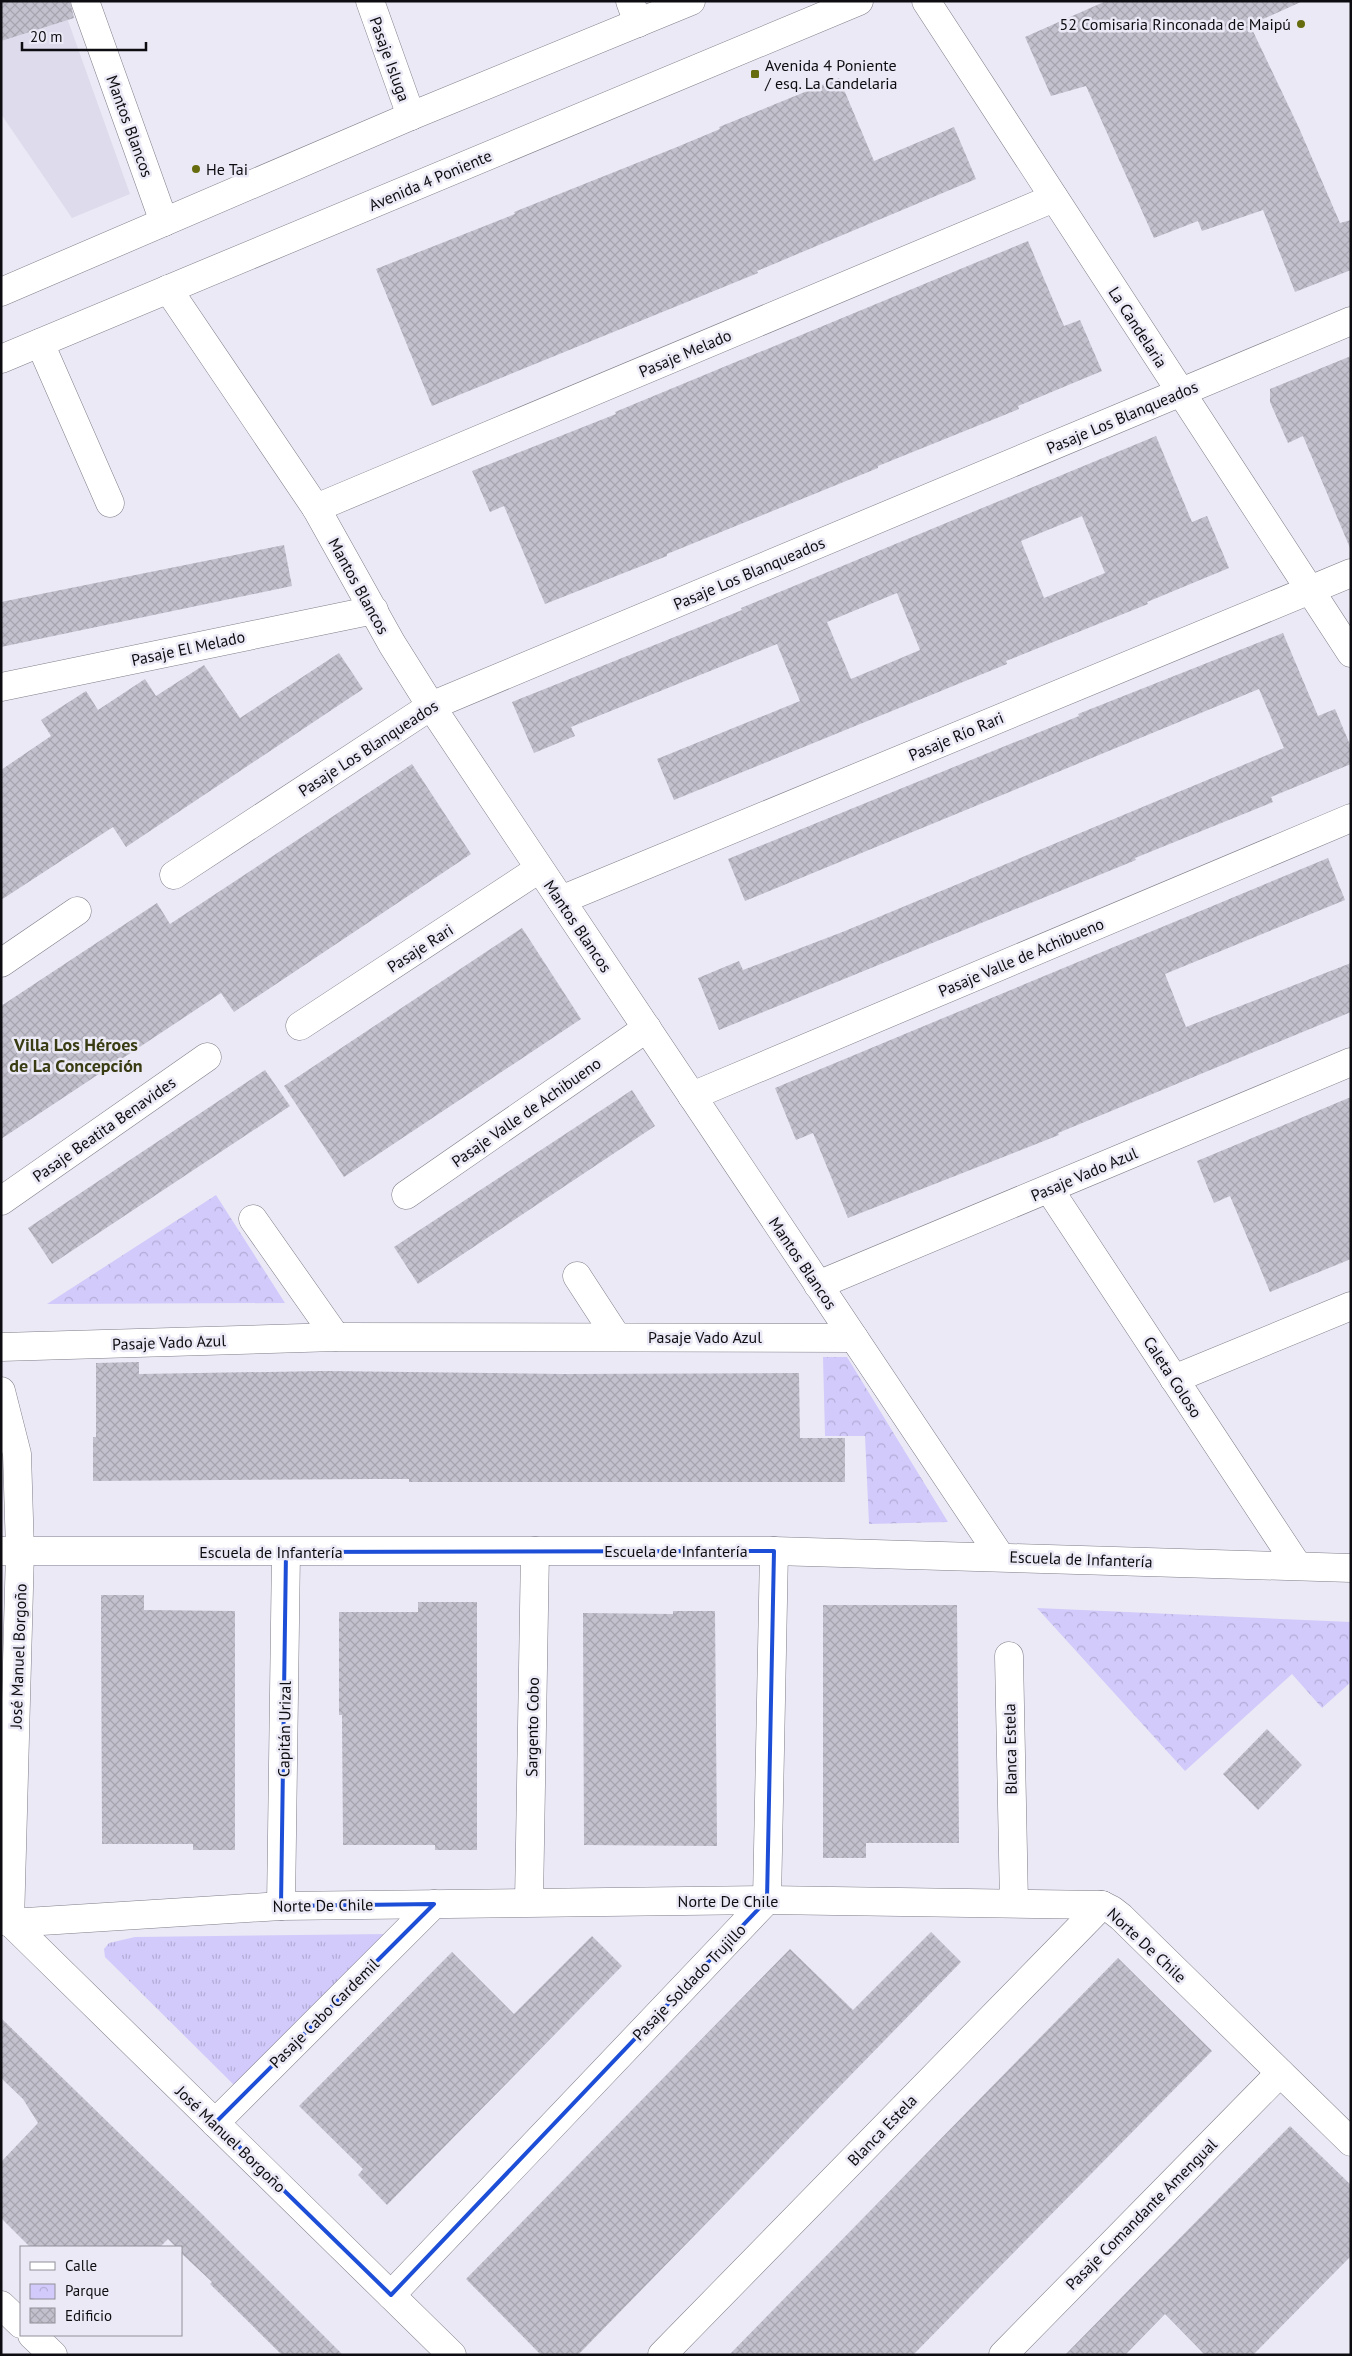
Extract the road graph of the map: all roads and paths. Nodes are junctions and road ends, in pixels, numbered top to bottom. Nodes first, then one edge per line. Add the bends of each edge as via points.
1 (85, 1) edge
2 (370, 1) edge
3 (691, 1) edge
4 (859, 1) edge
5 (926, 1) edge
6 (634, 12) edge
7 (411, 116) junction
8 (1054, 198) junction
9 (164, 222) junction
10 (168, 289) junction
11 (1, 292) edge
12 (1351, 321) edge
13 (40, 343) junction
14 (1, 359) edge
15 (1181, 392) junction
16 (110, 504) dead end
17 (316, 508) junction
18 (1351, 572) edge
19 (1309, 590) junction
20 (374, 610) junction
21 (1351, 653) edge
22 (1, 687) edge
23 (431, 706) junction
24 (1351, 818) edge
25 (539, 869) junction
26 (174, 876) dead end
27 (560, 900) junction
28 (77, 911) dead end
29 (1, 963) edge
30 (300, 1026) dead end
31 (647, 1028) junction
32 (207, 1057) dead end
33 (1351, 1062) edge
34 (692, 1096) junction
35 (1049, 1189) junction
36 (406, 1195) dead end
37 (1, 1201) edge
38 (253, 1219) dead end
39 (577, 1276) dead end
40 (818, 1286) junction
41 (1351, 1306) edge
42 (616, 1336) junction
43 (336, 1337) junction
44 (854, 1338) junction
45 (1, 1347) edge
46 (1174, 1379) junction
47 (1, 1391) edge
48 (11, 1551) edge
49 (535, 1551) junction
50 (774, 1551) junction
51 (286, 1552) junction
52 (1000, 1556) junction
53 (1297, 1565) junction
54 (1351, 1568) edge
55 (1009, 1656) dead end
56 (767, 1900) junction
57 (528, 1902) junction
58 (1014, 1903) junction
59 (434, 1904) junction
60 (1102, 1905) junction
61 (281, 1906) junction
62 (6, 1918) edge
63 (1280, 2073) junction
64 (215, 2123) junction
65 (1351, 2142) edge
66 (391, 2295) junction
67 (1, 2305) edge
68 (20, 2323) edge
69 (33, 2336) edge
70 (53, 2355) edge
71 (452, 2355) edge
72 (662, 2355) edge
73 (1002, 2355) edge

1 - 9 street, Mantos Blancos
2 - 7 street, Pasaje Isluga
3 - 6 street
4 - 10 street, Avenida 4 Poniente
5 - 8 street, La Candelaria
6 - 7 street
7 - 9 street
8 - 15 street, La Candelaria
8 - 17 street, Pasaje Melado
9 - 11 street
10 - 13 street, Avenida 4 Poniente
10 - 17 street, Mantos Blancos
12 - 15 street, Pasaje Los Blanqueados
13 - 14 street, Avenida 4 Poniente
13 - 16 street
15 - 19 street, La Candelaria
15 - 23 street, Pasaje Los Blanqueados
17 - 20 street, Mantos Blancos
18 - 19 street, Pasaje Río Rari
19 - 21 street, La Candelaria
19 - 27 street, Pasaje Río Rari
20 - 22 street, Pasaje El Melado
20 - 23 street, Mantos Blancos
23 - 25 street, Mantos Blancos
23 - 26 street, Pasaje Los Blanqueados
24 - 34 street, Pasaje Valle de Achibueno
25 - 27 street, Mantos Blancos
25 - 30 street, Pasaje Rari
27 - 31 street, Mantos Blancos
28 - 29 street
31 - 34 street, Mantos Blancos
31 - 36 street, Pasaje Valle de Achibueno
32 - 37 street, Pasaje Beatita Benavides
33 - 35 street, Pasaje Vado Azul
34 - 40 street, Mantos Blancos
35 - 40 street, Pasaje Vado Azul
35 - 46 street, Caleta Coloso
38 - 43 street
39 - 42 street
40 - 44 street, Mantos Blancos
41 - 46 street
42 - 43 street, Pasaje Vado Azul
42 - 44 street, Pasaje Vado Azul
43 - 45 street, Pasaje Vado Azul
44 - 52 street, Mantos Blancos
46 - 53 street, Caleta Coloso
47 - 48 street, José Manuel Borgoño via 17,1454
48 - 51 street, Escuela de Infantería
48 - 62 street, José Manuel Borgoño
49 - 50 street, Escuela de Infantería
49 - 51 street, Escuela de Infantería
49 - 57 street, Sargento Cobo
50 - 52 street, Escuela de Infantería
50 - 56 street
51 - 61 street, Capitán Urizal
52 - 53 street, Escuela de Infantería
53 - 54 street, Escuela de Infantería
55 - 58 street, Blanca Estela
56 - 57 street, Norte De Chile
56 - 58 street, Norte De Chile
56 - 66 street, Pasaje Soldado Trujillo
57 - 59 street, Norte De Chile
58 - 60 street, Norte De Chile
59 - 61 street, Norte De Chile
59 - 64 street, Pasaje Cabo Cardemil
60 - 63 street, Norte De Chile via 1121,1917
60 - 72 street, Blanca Estela
61 - 62 street, Norte De Chile
62 - 64 street, José Manuel Borgoño
63 - 65 street, Norte De Chile
63 - 73 street, Pasaje Comandante Amengual
64 - 66 street, José Manuel Borgoño
66 - 71 street, José Manuel Borgoño
67 - 68 street
69 - 70 street

